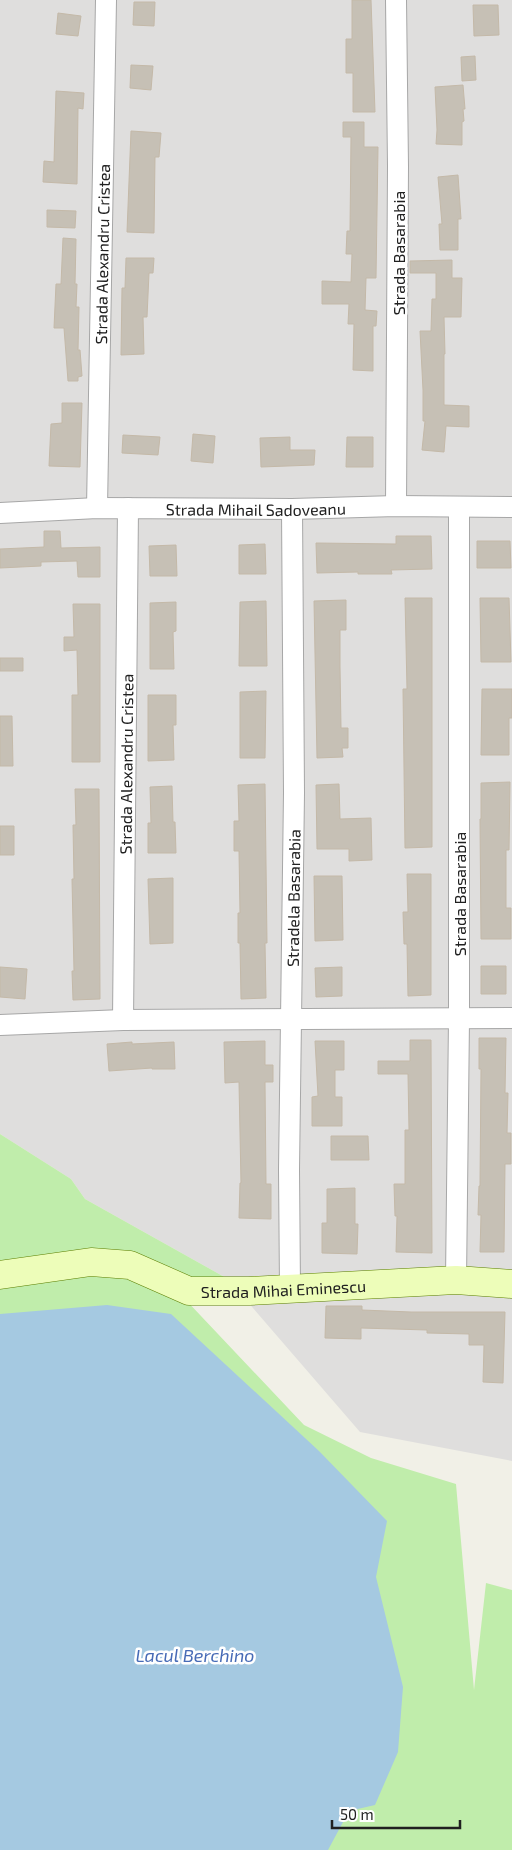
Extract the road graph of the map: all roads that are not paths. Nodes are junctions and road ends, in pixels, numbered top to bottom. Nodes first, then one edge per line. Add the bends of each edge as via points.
1 (106, 0) edge
2 (396, 0) edge
3 (396, 506) junction
4 (459, 507) junction
5 (512, 507) edge
6 (97, 508) junction
7 (128, 508) junction
8 (292, 509) junction
9 (0, 513) edge
10 (512, 1018) edge
11 (292, 1019) junction
12 (459, 1019) junction
13 (123, 1020) junction
14 (0, 1025) edge
15 (0, 1275) edge
16 (456, 1280) junction
17 (512, 1284) edge
18 (290, 1288) junction

1 - 6 street, Strada Alexandru Cristea
2 - 3 street, Strada Basarabia
3 - 4 street, Strada Mihail Sadoveanu
3 - 8 street, Strada Mihail Sadoveanu
4 - 5 street, Strada Mihail Sadoveanu
4 - 12 street, Strada Basarabia
6 - 7 street, Strada Mihail Sadoveanu
6 - 9 street, Strada Mihail Sadoveanu
7 - 8 street, Strada Mihail Sadoveanu
7 - 13 street, Strada Alexandru Cristea
8 - 11 street, Stradela Basarabia
10 - 12 street
11 - 12 street
11 - 13 street
11 - 18 street, Stradela Basarabia
12 - 16 street, Strada Basarabia
13 - 14 street
15 - 18 street, Strada Mihai Eminescu via 91,1262 130,1265 189,1291
16 - 17 street, Strada Mihai Eminescu
16 - 18 street, Strada Mihai Eminescu

